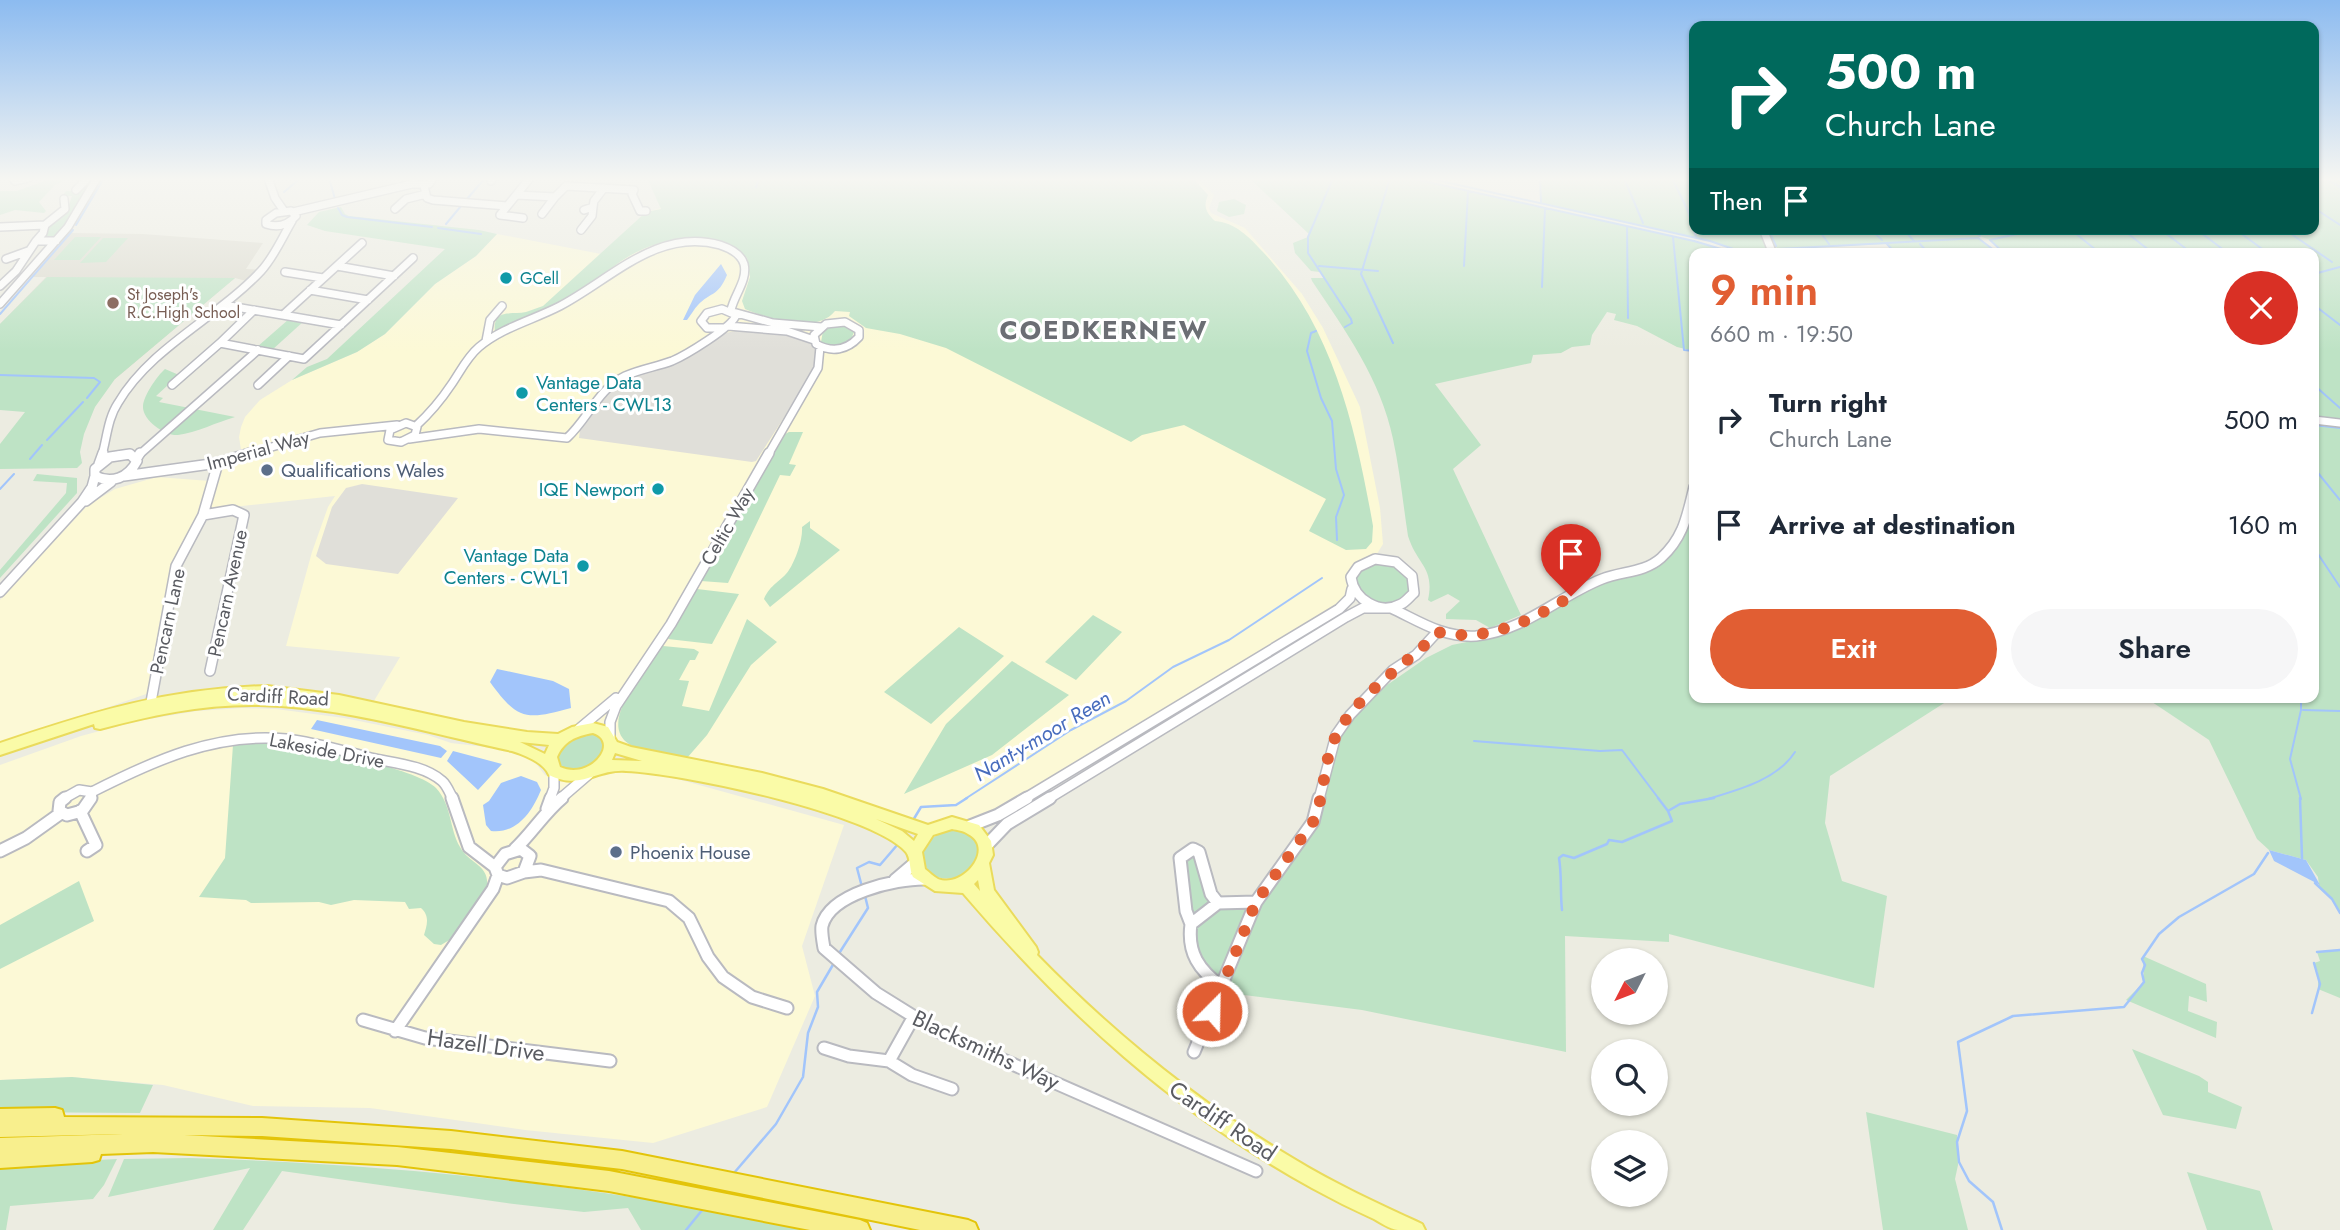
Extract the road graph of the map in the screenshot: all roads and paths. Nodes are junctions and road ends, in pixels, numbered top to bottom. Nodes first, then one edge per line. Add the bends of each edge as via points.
1 (41, 235) edge
2 (60, 235) edge
3 (279, 235) edge
4 (283, 235) edge
5 (56, 241) junction
6 (36, 242) junction
7 (279, 243) junction
8 (362, 243) dead end
9 (27, 251) junction
10 (22, 258) junction
11 (413, 258) dead end
12 (3, 259) edge
13 (337, 265) junction
14 (285, 272) dead end
15 (394, 276) junction
16 (323, 278) junction
17 (0, 286) edge
18 (310, 290) junction
19 (0, 292) edge
20 (11, 292) junction
21 (736, 292) junction
22 (368, 300) junction
23 (0, 304) edge
24 (224, 304) junction
25 (502, 306) dead end
26 (254, 310) junction
27 (712, 310) junction
28 (732, 311) junction
29 (283, 315) junction
30 (341, 325) junction
31 (702, 325) junction
32 (726, 327) junction
33 (821, 327) junction
34 (814, 340) junction
35 (486, 341) junction
36 (220, 343) junction
37 (696, 344) junction
38 (820, 347) junction
39 (847, 347) junction
40 (258, 350) junction
41 (289, 356) junction
42 (818, 368) junction
43 (174, 371) dead end
44 (186, 372) junction
45 (258, 374) dead end
46 (268, 376) junction
47 (172, 385) dead end
48 (258, 385) dead end
49 (441, 398) junction
50 (2319, 421) edge
51 (2340, 423) edge
52 (401, 424) junction
53 (359, 430) junction
54 (414, 433) junction
55 (387, 436) junction
56 (106, 439) junction
57 (150, 444) junction
58 (122, 454) junction
59 (137, 459) junction
60 (218, 463) junction
61 (99, 464) junction
62 (157, 470) junction
63 (95, 477) junction
64 (119, 477) junction
65 (1689, 508) edge
66 (203, 515) junction
67 (69, 517) junction
68 (1352, 589) junction
69 (0, 592) edge
70 (1409, 600) junction
71 (1386, 608) junction
72 (1409, 616) junction
73 (1438, 632) junction
74 (209, 671) dead end
75 (631, 682) junction
76 (151, 702) junction
77 (579, 729) junction
78 (559, 740) junction
79 (611, 743) junction
80 (0, 749) edge
81 (0, 758) edge
82 (552, 768) junction
83 (596, 769) junction
84 (92, 792) junction
85 (80, 811) junction
86 (546, 811) junction
87 (61, 813) junction
88 (970, 826) junction
89 (929, 831) junction
90 (528, 837) junction
91 (986, 846) junction
92 (515, 849) junction
93 (0, 851) edge
94 (87, 851) dead end
95 (479, 855) junction
96 (501, 855) junction
97 (530, 857) junction
98 (915, 857) junction
99 (983, 864) junction
100 (541, 870) junction
101 (496, 871) junction
102 (524, 872) junction
103 (513, 878) junction
104 (924, 879) junction
105 (888, 884) junction
106 (956, 886) junction
107 (493, 889) junction
108 (1256, 902) junction
109 (1218, 903) junction
110 (1191, 924) junction
111 (1052, 981) junction
112 (1223, 987) junction
113 (787, 1009) dead end
114 (913, 1018) junction
115 (363, 1020) dead end
116 (395, 1031) junction
117 (824, 1048) dead end
118 (1194, 1052) dead end
119 (610, 1061) dead end
120 (889, 1062) junction
121 (952, 1089) dead end
122 (0, 1118) edge
123 (0, 1128) edge
124 (262, 1128) junction
125 (213, 1145) junction
126 (0, 1147) edge
127 (0, 1159) edge
128 (1256, 1171) dead end
129 (860, 1230) edge
130 (968, 1230) edge
131 (1416, 1230) edge

1 - 6 street
2 - 5 street
3 - 7 street
4 - 7 street
5 - 6 street
5 - 20 street
6 - 9 street
7 - 24 street via 261,272
8 - 13 street
9 - 10 street
9 - 12 street
10 - 12 street
10 - 17 street via 14,275
11 - 15 street
13 - 15 street
13 - 16 street
14 - 16 street
15 - 22 street
16 - 18 street
18 - 22 street
18 - 29 street
19 - 20 street
20 - 23 street
21 - 27 street
21 - 28 street
21 - 35 street via 745,274 735,253 711,243 673,243 635,257 571,301
22 - 30 street
24 - 26 street
24 - 56 street via 132,383 114,411
25 - 35 street via 490,320
26 - 29 street
26 - 36 street
27 - 28 street
27 - 31 street via 704,315
28 - 32 street via 735,320
28 - 33 street via 761,321
29 - 30 street
30 - 41 street via 304,359
31 - 32 street
31 - 37 street
32 - 34 street via 787,331
32 - 37 street
33 - 34 street
33 - 39 street via 838,322 856,326 859,338
34 - 38 street
35 - 49 street via 465,361
36 - 40 street
36 - 44 street
37 - 54 street via 681,357 638,370 612,384 564,439 479,429 428,436
38 - 39 street
38 - 42 street, Celtic Way
39 - 42 street, Celtic Way
40 - 41 street
40 - 57 street
41 - 46 street
42 - 75 street, Celtic Way via 671,624
43 - 44 street
44 - 47 street
45 - 46 street
46 - 48 street
49 - 52 street
49 - 54 street
50 - 51 street
52 - 53 street, Imperial Way
52 - 54 street, Imperial Way
52 - 55 street
53 - 55 street, Imperial Way
53 - 60 street, Imperial Way via 298,438
54 - 55 street, Imperial Way via 392,442
56 - 58 street
56 - 61 street
57 - 58 street
57 - 59 street
58 - 59 street
58 - 61 street
59 - 62 street
59 - 64 street via 134,468
60 - 62 street, Imperial Way
60 - 66 street, Pencarn Lane
61 - 63 street
62 - 64 street, Imperial Way
63 - 64 street, Imperial Way
63 - 67 street
64 - 67 street
65 - 73 street via 1684,530 1649,567 1603,578 1547,611 1483,635
66 - 74 street, Pencarn Avenue via 233,510 244,515
66 - 76 street, Pencarn Lane via 176,566
67 - 69 street
68 - 70 street via 1350,576 1355,568 1386,559 1412,576 1415,584
68 - 71 street via 1363,601
68 - 88 street via 1339,609 1280,647 998,815
70 - 71 street
70 - 72 street
71 - 72 street
71 - 91 street via 1363,607 1346,617 1007,824
72 - 73 street
73 - 108 street via 1393,670 1343,725 1330,752 1319,810
75 - 77 street, Celtic Way
75 - 79 street, Celtic Way via 610,722
76 - 78 main road, Cardiff Road via 235,691 306,695 510,736
76 - 80 main road, Cardiff Road
77 - 78 main road
77 - 79 main road via 603,731
78 - 82 main road via 552,749
79 - 83 main road via 607,759
79 - 89 main road via 631,753 823,795
81 - 82 main road, Cardiff Road via 145,713 265,701 347,710 512,745
82 - 83 main road, Cardiff Road via 569,777
82 - 86 street via 554,788
83 - 86 street
83 - 98 main road, Cardiff Road via 611,763 637,765 750,786 895,834
84 - 85 street via 91,801
84 - 87 street, Lakeside Drive via 78,790 66,796 58,807
84 - 95 street, Lakeside Drive via 159,758 197,747 240,738 290,738 435,776 451,794 464,839
85 - 87 street, Lakeside Drive
85 - 94 street via 96,845
86 - 90 street
87 - 93 street, Lakeside Drive
88 - 89 main road via 952,823
88 - 91 main road via 981,834
89 - 98 main road
90 - 92 street
90 - 97 street
91 - 99 main road
92 - 96 street
92 - 97 street
95 - 96 street
95 - 101 street, Lakeside Drive
96 - 101 street
97 - 100 street
97 - 102 street
98 - 104 main road
98 - 105 street, Blacksmiths Way
99 - 106 main road via 977,874
99 - 111 main road, Cardiff Road via 987,892
100 - 102 street
100 - 113 street via 681,907 708,958 727,982 754,1000
101 - 103 street
101 - 107 street
102 - 103 street
103 - 107 street
104 - 105 street, Blacksmiths Way
104 - 106 main road
105 - 114 street, Blacksmiths Way via 847,897 828,915 822,926 824,948
106 - 111 main road, Cardiff Road via 967,887
107 - 116 street
108 - 109 street
108 - 112 street
109 - 110 street
109 - 110 street via 1199,852 1186,852 1180,858
110 - 112 street via 1189,950 1194,962
111 - 131 main road, Cardiff Road via 1196,1107 1299,1171
112 - 118 street
114 - 120 street
114 - 128 street, Blacksmiths Way
115 - 116 street, Hazell Drive
116 - 119 street, Hazell Drive
117 - 120 street
120 - 121 street via 912,1076
122 - 124 highway via 120,1116
123 - 124 highway
124 - 130 highway via 452,1140 622,1160
125 - 126 highway
125 - 127 highway
125 - 129 highway via 511,1167 609,1181

